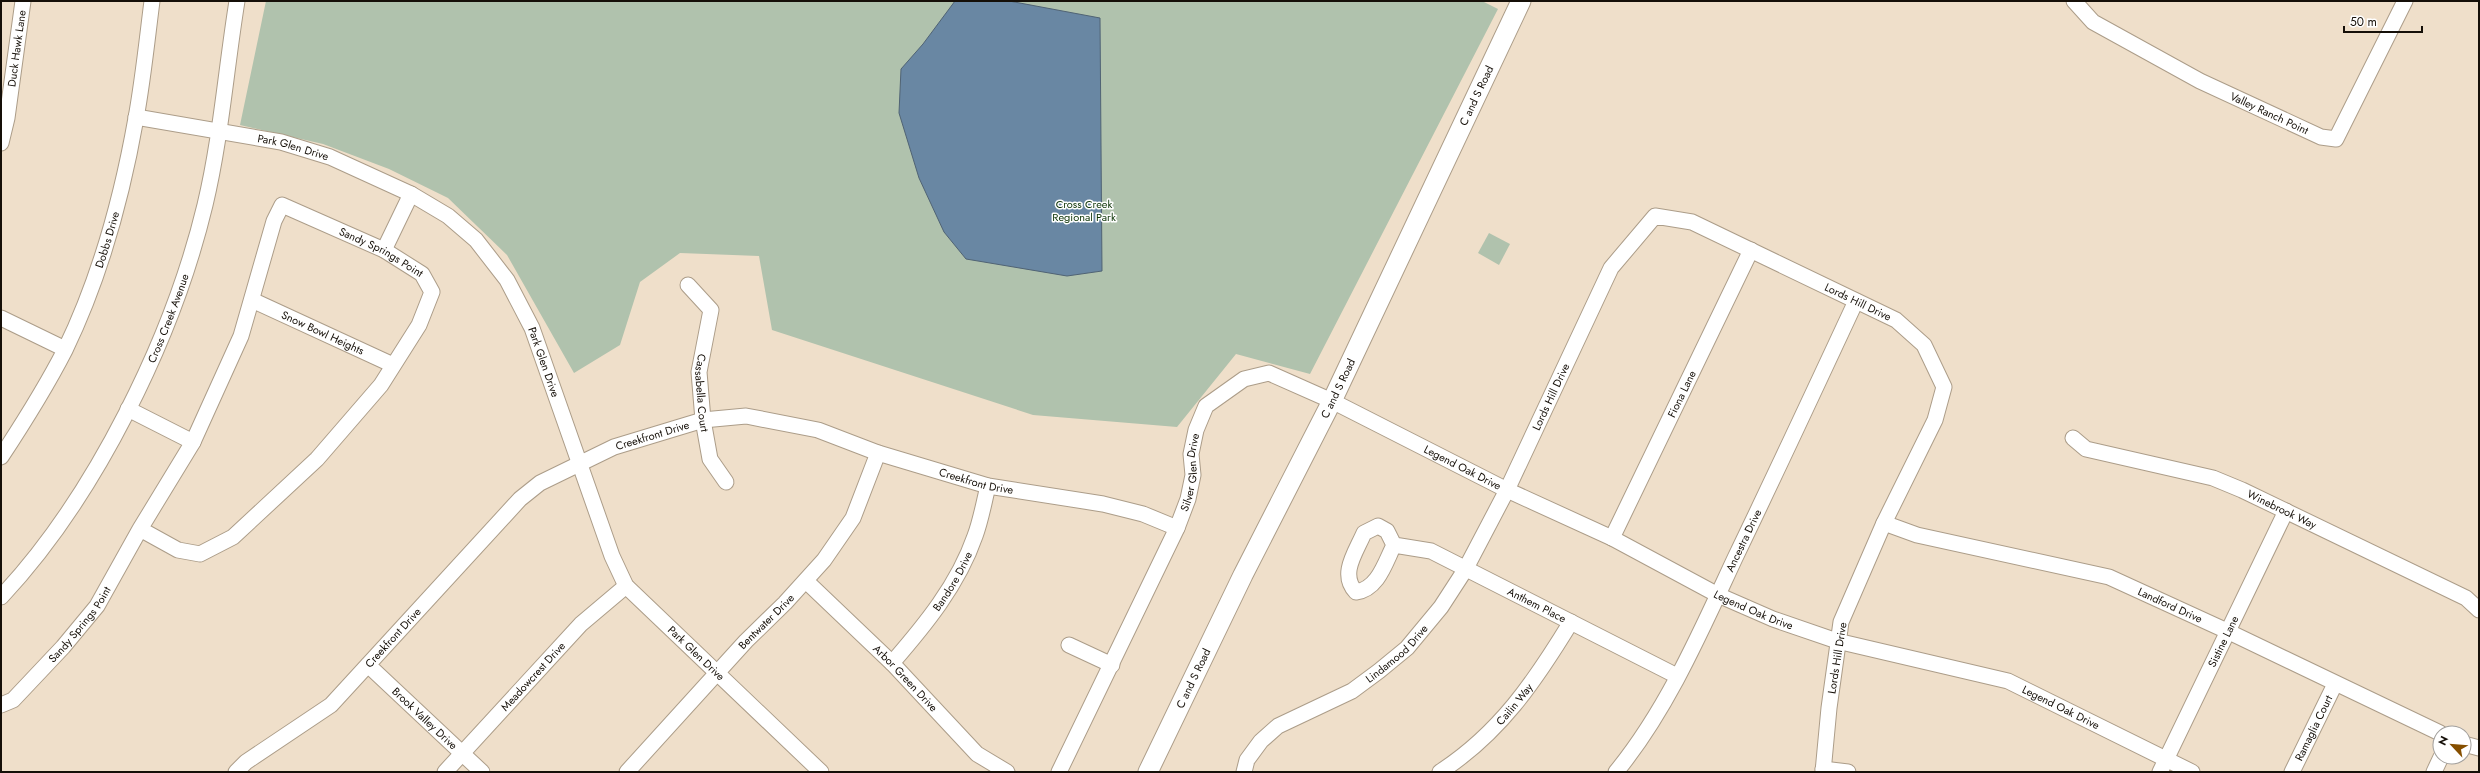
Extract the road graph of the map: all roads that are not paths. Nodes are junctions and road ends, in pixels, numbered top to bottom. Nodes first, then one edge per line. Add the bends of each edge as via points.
1 (23, 1) edge
2 (152, 1) edge
3 (237, 1) edge
4 (1521, 1) edge
5 (2074, 1) edge
6 (2405, 1) edge
7 (136, 117) junction
8 (219, 132) junction
9 (1, 143) edge
10 (411, 194) junction
11 (384, 250) junction
12 (1751, 250) junction
13 (688, 285) dead end
14 (252, 300) junction
15 (1856, 301) junction
16 (1, 318) edge
17 (65, 349) junction
18 (394, 365) junction
19 (1332, 401) junction
20 (128, 409) junction
21 (703, 420) junction
22 (2073, 438) dead end
23 (193, 442) junction
24 (878, 453) junction
25 (1, 457) edge
26 (579, 464) junction
27 (726, 482) dead end
28 (988, 486) junction
29 (1507, 490) junction
30 (2286, 510) junction
31 (1884, 523) junction
32 (1177, 528) junction
33 (140, 529) junction
34 (1612, 538) junction
35 (1394, 545) dead end
36 (1465, 570) junction
37 (806, 581) junction
38 (626, 586) junction
39 (1718, 595) junction
40 (1, 597) edge
41 (2479, 610) edge
42 (1572, 622) junction
43 (2227, 631) junction
44 (1837, 641) junction
45 (1069, 645) dead end
46 (892, 663) junction
47 (1112, 665) junction
48 (368, 666) junction
49 (717, 674) junction
50 (1677, 676) junction
51 (2335, 684) junction
52 (1, 705) edge
53 (2432, 729) edge
54 (462, 753) junction
55 (2168, 759) junction
56 (1823, 770) edge
57 (236, 772) edge
58 (445, 772) edge
59 (482, 772) edge
60 (627, 772) edge
61 (821, 772) edge
62 (1007, 772) edge
63 (1060, 772) edge
64 (1148, 772) edge
65 (1244, 772) edge
66 (1440, 772) edge
67 (1616, 772) edge
68 (1848, 772) edge
69 (2160, 772) edge
70 (2192, 772) edge
71 (2292, 772) edge

1 - 9 street, Duck Hawk Lane via 7,118
2 - 7 street, Dobbs Drive
3 - 8 street, Cross Creek Avenue
4 - 19 main road, C and S Road
5 - 6 street, Valley Ranch Point via 2093,22 2200,81 2320,137 2336,139
7 - 8 street, Park Glen Drive
7 - 17 street, Dobbs Drive via 120,197 99,267
8 - 10 street, Park Glen Drive via 281,142 330,157
8 - 20 street, Cross Creek Avenue via 205,205 183,280 158,345
10 - 11 street
10 - 26 street, Park Glen Drive via 448,216 476,240 506,280 532,328
11 - 14 street, Sandy Springs Point via 282,206 274,221
11 - 18 street, Sandy Springs Point via 422,274 432,292 419,325
12 - 15 street, Lords Hill Drive
12 - 29 street, Lords Hill Drive via 1692,222 1655,216 1611,268
12 - 34 street, Fiona Lane
13 - 21 street, Cassabella Court via 711,310 699,372
14 - 18 street, Snow Bowl Heights
14 - 23 street, Sandy Springs Point via 241,336
15 - 31 street, Lords Hill Drive via 1896,320 1924,345 1944,387 1935,420
15 - 39 street, Ancestra Drive
16 - 17 street
17 - 25 street, Dobbs Drive via 29,415
18 - 33 street, Sandy Springs Point via 381,385 317,460 232,537 200,554 178,550
19 - 29 street, Legend Oak Drive
19 - 32 street, Silver Glen Drive via 1269,373 1244,379 1206,406 1196,430 1191,454 1193,475 1188,499
19 - 64 main road, C and S Road via 1243,575
20 - 23 street
20 - 40 street, Cross Creek Avenue via 56,529
21 - 24 street, Creekfront Drive via 746,416 818,430
21 - 26 street, Creekfront Drive via 614,447
21 - 27 street, Cassabella Court via 710,460
22 - 30 street, Winebrook Way via 2086,449 2213,478
23 - 33 street, Sandy Springs Point
24 - 28 street, Creekfront Drive
24 - 37 street, Bentwater Drive via 853,518 837,544
26 - 38 street, Park Glen Drive via 612,556
26 - 48 street, Creekfront Drive via 540,483 520,499
28 - 32 street, Creekfront Drive via 1103,504 1143,514
28 - 46 street, Bandore Drive via 975,536 960,570 929,621
29 - 34 street, Legend Oak Drive
29 - 36 street, Lindamood Drive
30 - 41 street, Winebrook Way via 2466,598
30 - 43 street, Sistine Lane
31 - 43 street, Landford Drive via 1917,535 2108,577
31 - 44 street, Lords Hill Drive via 1852,593
32 - 47 street, Silver Glen Drive
33 - 52 street, Sandy Springs Point via 97,606 13,700
34 - 39 street, Legend Oak Drive
35 - 36 street, Anthem Place via 1430,551
36 - 42 street, Anthem Place
36 - 65 street, Lindamood Drive via 1441,607 1407,648 1352,691 1278,726 1261,741 1247,760
37 - 46 street, Arbor Green Drive
37 - 49 street, Bentwater Drive
38 - 49 street, Park Glen Drive
38 - 54 street, Meadowcrest Drive via 580,624
39 - 44 street, Legend Oak Drive via 1773,619
39 - 50 street, Ancestra Drive
42 - 50 street, Anthem Place
42 - 66 street, Cailin Way via 1521,700 1494,729
43 - 51 street, Landford Drive
43 - 55 street, Sistine Lane
44 - 55 street, Legend Oak Drive via 2008,681
44 - 56 street, Lords Hill Drive
45 - 47 street
46 - 62 street, Arbor Green Drive via 977,754
47 - 63 street, Silver Glen Drive
48 - 54 street, Brook Valley Drive
48 - 57 street, Creekfront Drive via 331,705 246,762
49 - 60 street, Bentwater Drive
49 - 61 street, Park Glen Drive
50 - 67 street, Ancestra Drive via 1632,753
51 - 53 street, Landford Drive
51 - 71 street, Ramaglia Court
54 - 58 street, Meadowcrest Drive
54 - 59 street, Brook Valley Drive
55 - 69 street, Sistine Lane
55 - 70 street, Legend Oak Drive
56 - 68 street

